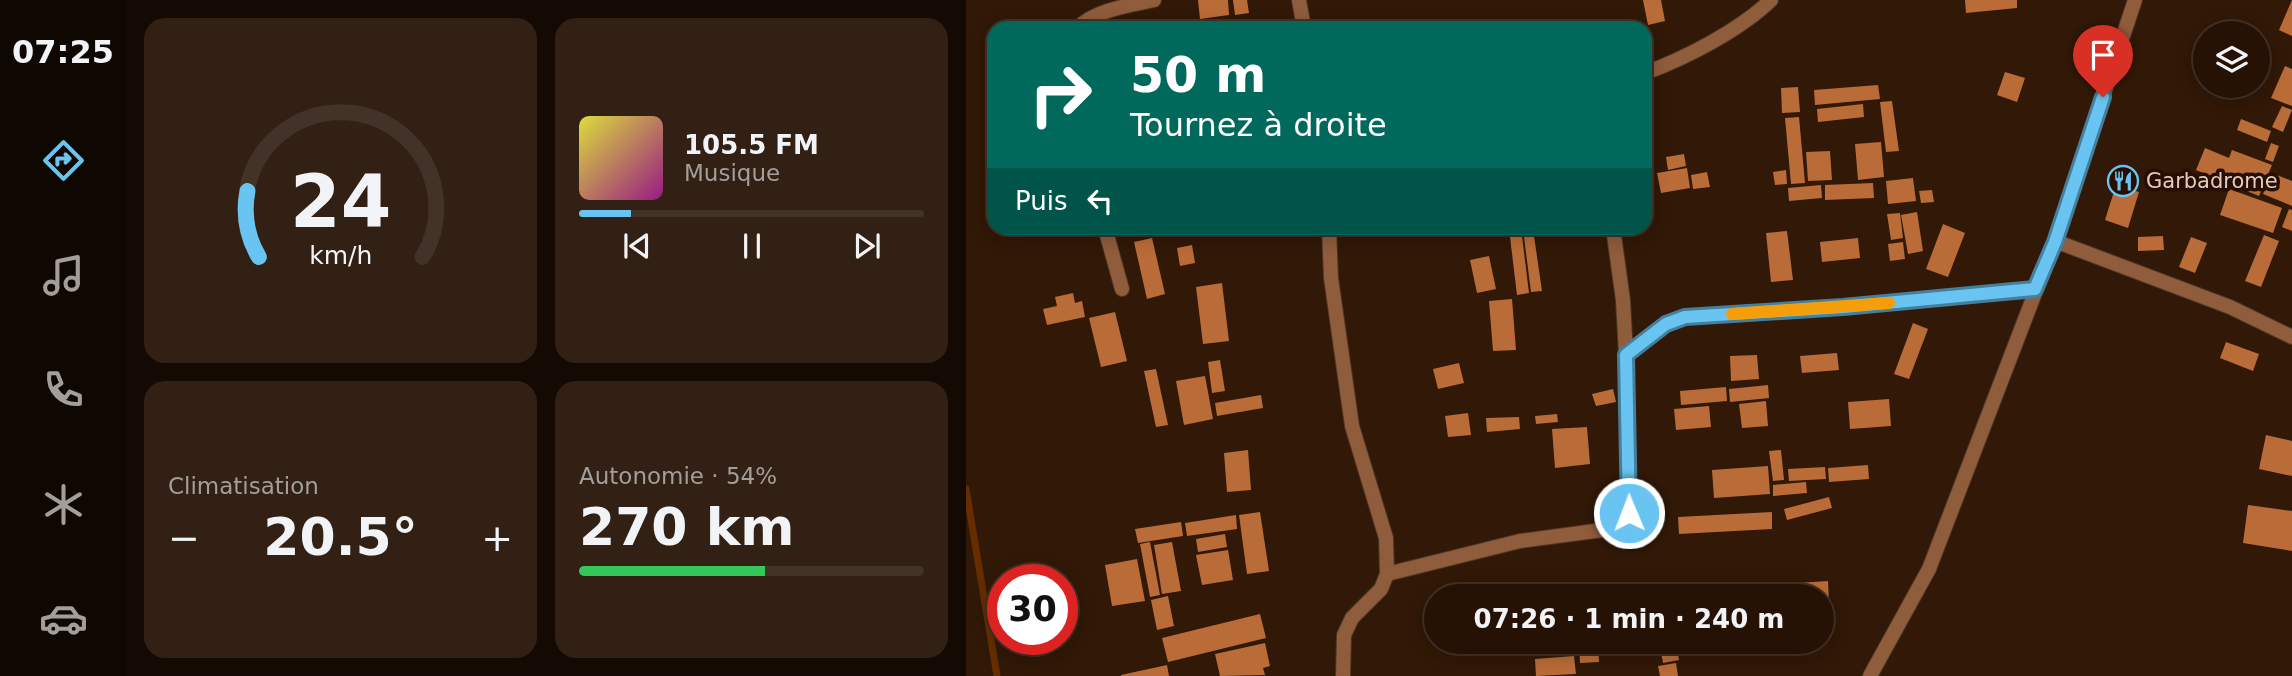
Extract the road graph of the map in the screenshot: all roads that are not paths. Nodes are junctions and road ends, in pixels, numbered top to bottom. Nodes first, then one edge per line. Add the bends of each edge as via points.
1 (1154, 0) edge
2 (1299, 0) edge
3 (1772, 0) edge
4 (2135, 0) edge
5 (1088, 21) edge
6 (1303, 21) edge
7 (1652, 70) edge
8 (1107, 235) edge
9 (1329, 235) edge
10 (1614, 235) edge
11 (2055, 242) junction
12 (1122, 289) dead end
13 (2035, 289) junction
14 (2292, 337) edge
15 (1626, 355) junction
16 (1387, 574) junction
17 (1343, 676) edge
18 (1870, 676) edge

1 - 5 street via 1119,7
2 - 6 street
3 - 7 street via 1751,19
4 - 11 street
8 - 12 street
9 - 16 street via 1352,426 1386,538
10 - 15 street
11 - 13 street
11 - 14 street via 2230,307
13 - 15 street via 1685,317 1666,324
13 - 18 street via 1929,569
15 - 16 street via 1629,513 1622,524 1520,541
16 - 17 street via 1381,589 1352,618 1344,635

